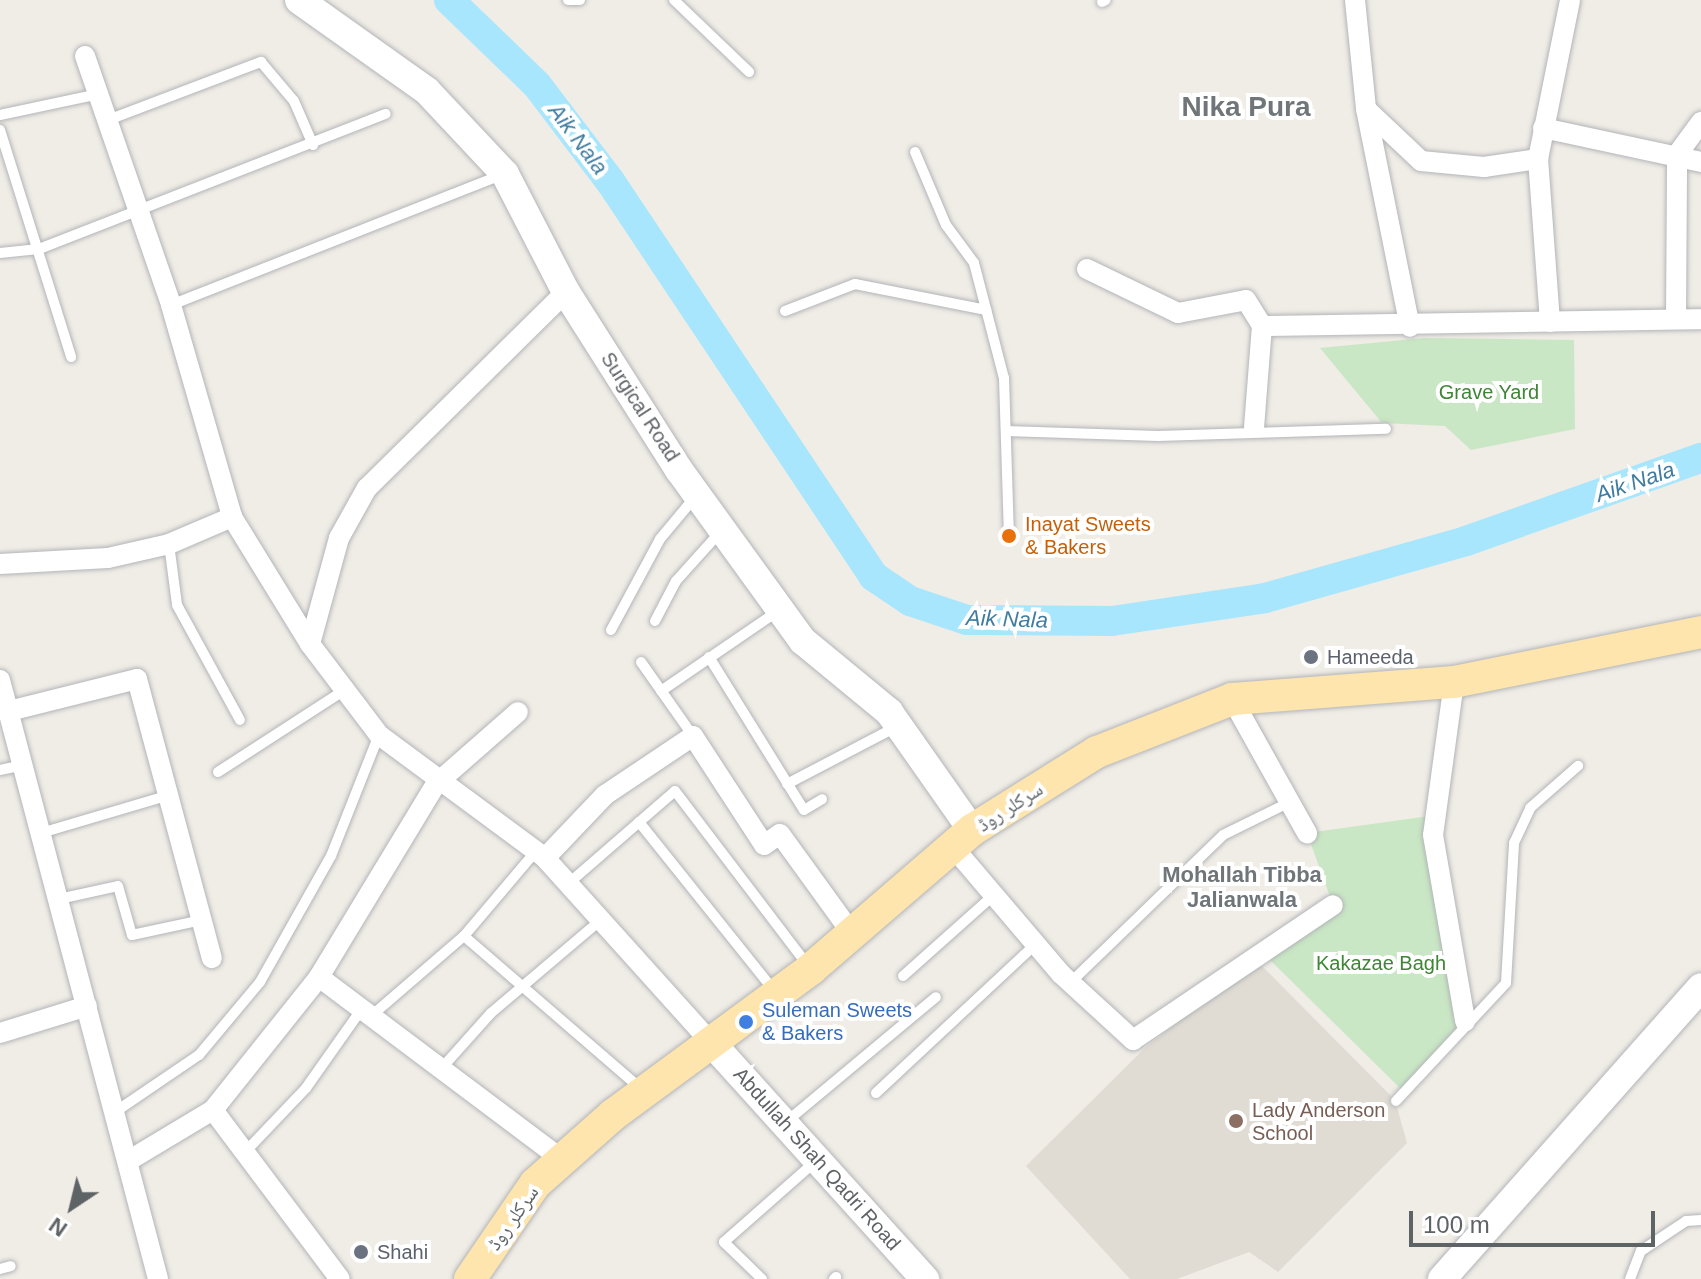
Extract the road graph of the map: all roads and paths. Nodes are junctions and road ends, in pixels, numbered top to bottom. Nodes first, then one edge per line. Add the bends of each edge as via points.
1 (299, 0) edge
2 (568, 0) edge
3 (580, 0) edge
4 (674, 0) edge
5 (1355, 0) edge
6 (1570, 0) edge
7 (85, 56) dead end
8 (749, 72) dead end
9 (99, 94) junction
10 (1366, 109) junction
11 (386, 114) dead end
12 (0, 115) edge
13 (108, 120) junction
14 (1701, 122) edge
15 (1543, 128) junction
16 (0, 130) edge
17 (313, 145) junction
18 (915, 152) dead end
19 (1677, 155) junction
20 (1538, 159) junction
21 (1701, 162) edge
22 (505, 174) junction
23 (133, 209) junction
24 (39, 249) junction
25 (0, 253) edge
26 (1087, 269) dead end
27 (566, 292) junction
28 (171, 305) junction
29 (986, 310) junction
30 (785, 311) dead end
31 (1676, 316) junction
32 (1701, 319) edge
33 (1550, 322) junction
34 (1262, 326) junction
35 (1410, 327) junction
36 (71, 357) dead end
37 (1254, 428) junction
38 (1386, 429) dead end
39 (1006, 431) junction
40 (697, 495) junction
41 (232, 517) junction
42 (723, 530) junction
43 (1009, 536) dead end
44 (169, 544) junction
45 (0, 564) edge
46 (780, 610) junction
47 (655, 621) dead end
48 (611, 630) dead end
49 (1701, 632) edge
50 (310, 644) junction
51 (709, 657) junction
52 (641, 662) dead end
53 (0, 680) edge
54 (1454, 682) junction
55 (343, 691) junction
56 (661, 691) junction
57 (1232, 699) junction
58 (9, 711) junction
59 (518, 712) dead end
60 (240, 720) dead end
61 (899, 725) junction
62 (379, 735) junction
63 (693, 736) junction
64 (23, 765) junction
65 (1578, 766) dead end
66 (0, 770) edge
67 (218, 772) dead end
68 (436, 784) junction
69 (787, 784) junction
70 (169, 795) junction
71 (822, 799) dead end
72 (1290, 802) junction
73 (639, 822) junction
74 (41, 833) junction
75 (1307, 833) dead end
76 (963, 838) junction
77 (540, 854) junction
78 (569, 883) junction
79 (994, 895) junction
80 (59, 899) junction
81 (1333, 905) dead end
82 (603, 918) junction
83 (202, 920) junction
84 (853, 935) junction
85 (464, 936) junction
86 (1036, 944) junction
87 (212, 958) dead end
88 (811, 969) junction
89 (903, 976) dead end
90 (319, 977) junction
91 (1071, 982) junction
92 (527, 986) junction
93 (1701, 987) edge
94 (777, 995) junction
95 (936, 997) dead end
96 (87, 1006) junction
97 (366, 1013) junction
98 (1465, 1021) junction
99 (0, 1033) edge
100 (708, 1039) junction
101 (440, 1070) junction
102 (643, 1092) junction
103 (876, 1093) dead end
104 (1396, 1101) dead end
105 (213, 1110) junction
106 (115, 1112) junction
107 (785, 1124) junction
108 (248, 1149) junction
109 (561, 1159) junction
110 (818, 1160) junction
111 (128, 1161) junction
112 (1701, 1220) edge
113 (158, 1279) edge
114 (340, 1279) edge
115 (470, 1279) edge
116 (762, 1279) edge
117 (925, 1279) edge
118 (1442, 1279) edge
119 (1630, 1279) edge

1 - 22 street, Surgical Road via 427,91
2 - 3 lane
4 - 8 lane
5 - 10 street
6 - 15 street
7 - 9 street
9 - 12 lane
9 - 13 street
10 - 20 street via 1421,161 1484,167
10 - 35 street
11 - 17 lane
13 - 17 lane via 261,62 294,101
13 - 23 street
14 - 19 street
15 - 19 street
15 - 20 street
16 - 24 lane
17 - 23 lane
18 - 29 lane via 946,225 974,263
19 - 21 street
19 - 31 street
20 - 33 street
22 - 27 street, Surgical Road
22 - 28 lane
23 - 24 lane
23 - 28 street
24 - 25 lane
24 - 36 lane
26 - 34 street via 1178,313 1246,300
27 - 40 street, Surgical Road
27 - 50 street via 367,488 339,538
28 - 41 street
29 - 30 lane via 855,284
29 - 39 lane via 1004,378
31 - 32 street
31 - 33 street
33 - 35 street
34 - 35 street
34 - 37 street
37 - 38 lane
37 - 39 lane via 1158,436
39 - 43 lane
40 - 42 street, Surgical Road
40 - 48 lane via 660,539
41 - 44 street
41 - 50 street
42 - 46 street, Surgical Road
42 - 47 lane via 676,581
44 - 45 street via 108,558
44 - 60 lane via 177,605
46 - 51 lane
46 - 61 street, Surgical Road via 803,641
49 - 54 main road, سرکلر روڈ
50 - 55 street
51 - 56 lane
51 - 69 lane
52 - 56 lane
53 - 58 street
54 - 57 main road, سرکلر روڈ
54 - 98 street via 1433,835
55 - 62 street
55 - 67 lane
56 - 63 lane
57 - 72 street
57 - 76 main road, سرکلر روڈ via 1097,752
58 - 64 street
58 - 70 street via 137,679
59 - 68 street
61 - 69 lane
61 - 76 street, Surgical Road
62 - 68 street
62 - 106 lane via 331,856 260,982 199,1055
63 - 77 street via 605,795
63 - 84 street via 764,845 780,834
64 - 66 lane
64 - 74 street
65 - 98 lane via 1530,808 1514,843 1506,983
68 - 77 street
68 - 90 street
69 - 71 lane via 804,810
70 - 74 lane
70 - 83 street
72 - 75 street
72 - 91 lane via 1223,835
73 - 78 lane
73 - 88 lane via 675,791
73 - 94 lane
74 - 80 street
76 - 79 street
76 - 84 main road, سرکلر روڈ
77 - 78 street
77 - 85 lane
78 - 82 street
79 - 86 street
79 - 89 lane
80 - 83 lane via 118,886 132,935
80 - 96 street
81 - 91 street via 1133,1040
82 - 92 lane
82 - 100 street
83 - 87 street
84 - 88 main road, سرکلر روڈ
85 - 92 lane
85 - 97 lane
86 - 91 street
86 - 103 lane
88 - 94 main road, سرکلر روڈ
90 - 97 street
90 - 105 street
92 - 101 lane
92 - 102 lane
93 - 118 street
94 - 100 main road, سرکلر روڈ
95 - 107 lane
96 - 99 street
96 - 106 street
97 - 101 street
97 - 108 lane
98 - 104 lane
100 - 102 main road, سرکلر روڈ
100 - 107 street, Abdullah Shah Qadri Road
101 - 109 street
102 - 109 main road, سرکلر روڈ
105 - 108 street
105 - 111 street
106 - 111 street
107 - 110 street, Abdullah Shah Qadri Road
108 - 114 street
109 - 115 main road, سرکلر روڈ
110 - 116 lane via 724,1242
110 - 117 street, Abdullah Shah Qadri Road
111 - 113 street
112 - 119 lane via 1686,1221 1641,1251

